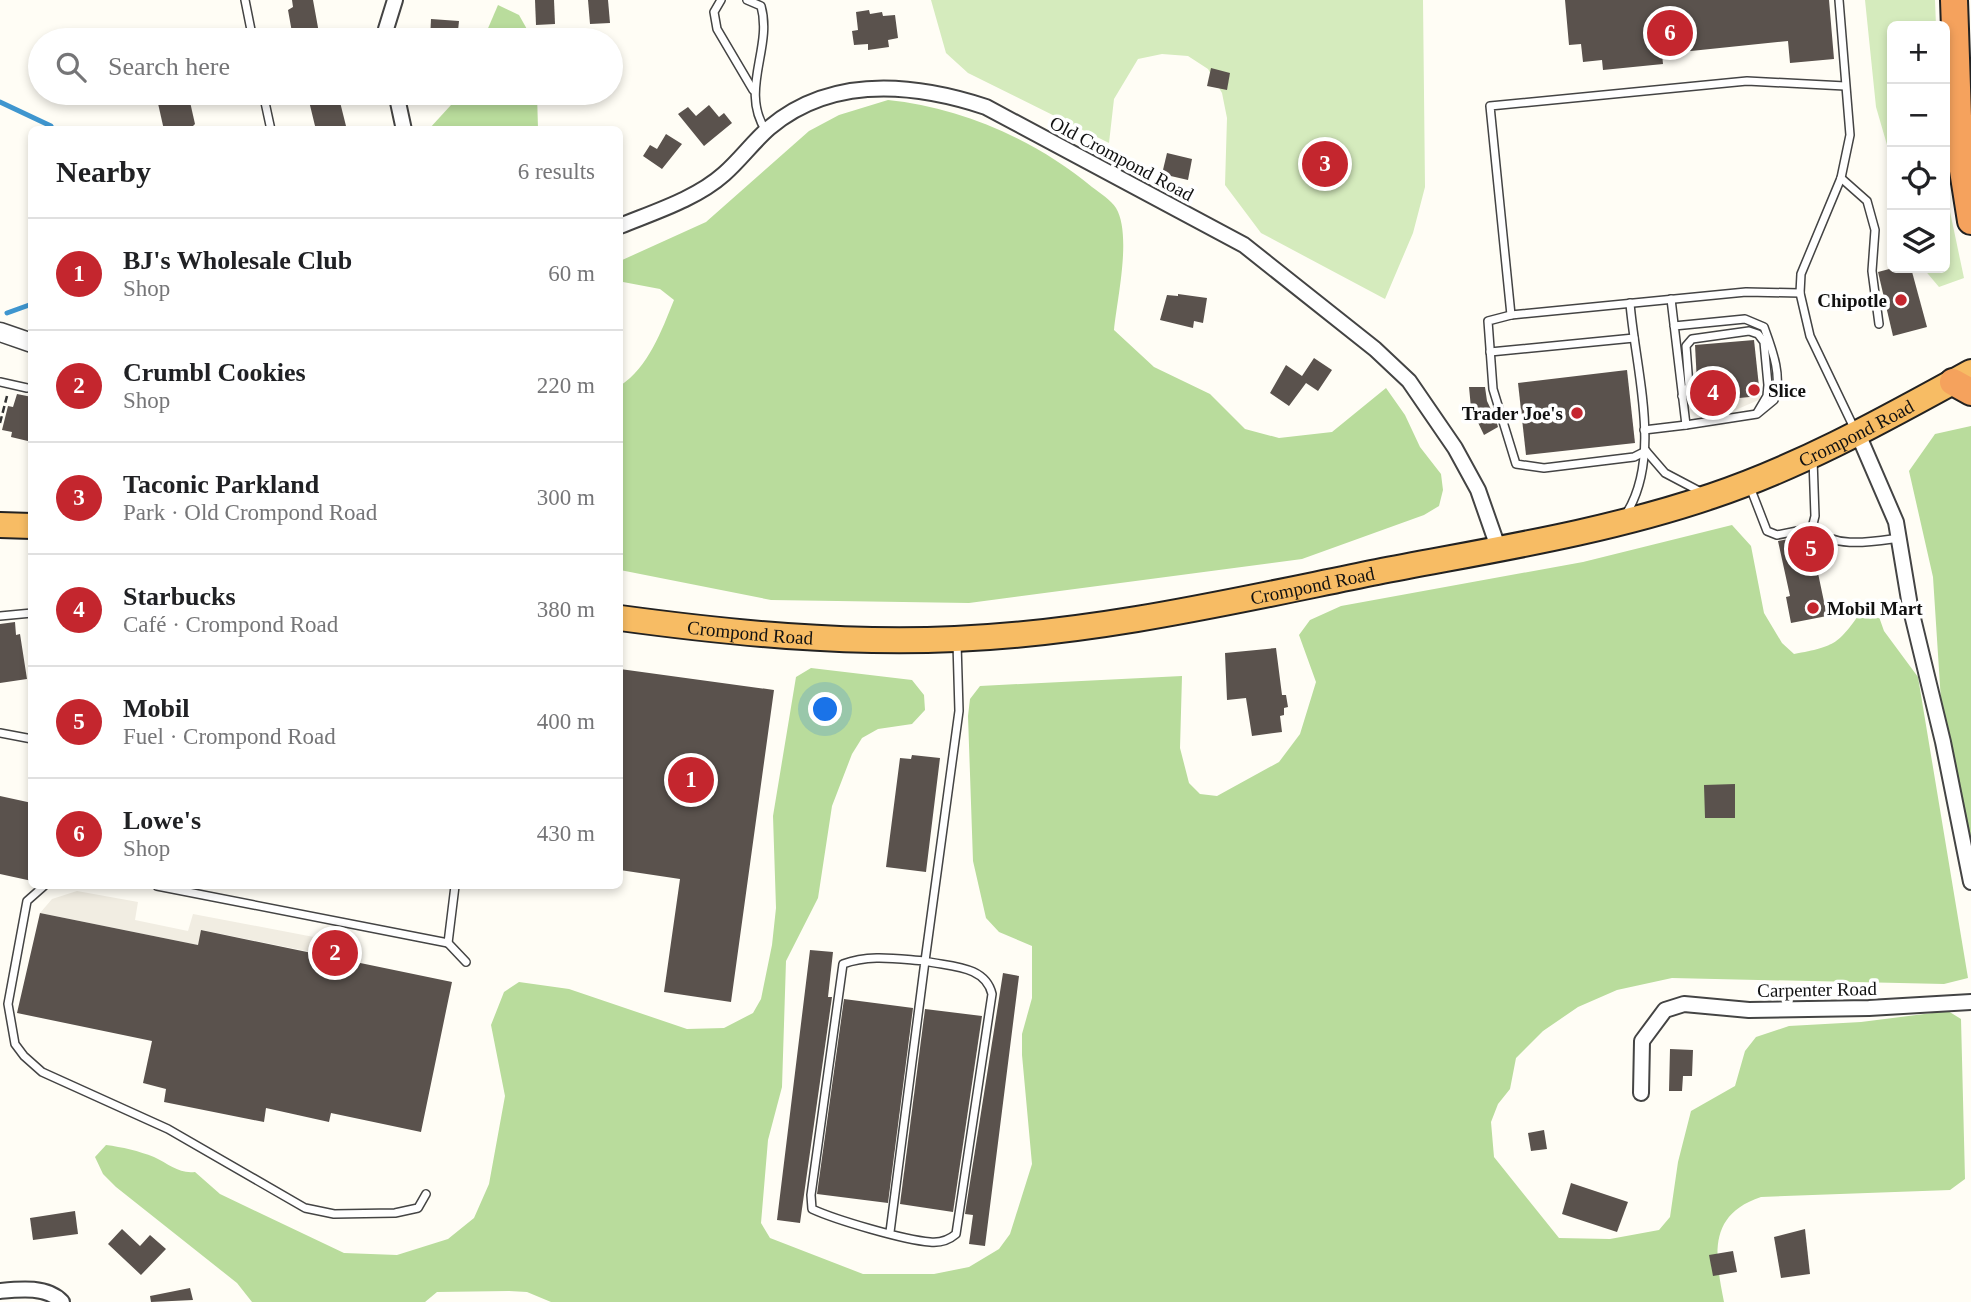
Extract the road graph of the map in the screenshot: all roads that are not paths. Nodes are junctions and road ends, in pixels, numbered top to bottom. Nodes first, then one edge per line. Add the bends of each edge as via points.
1 (245, 0) edge
2 (395, 0) edge
3 (721, 0) edge
4 (747, 0) edge
5 (1839, 0) edge
6 (1954, 0) edge
7 (251, 28) edge
8 (386, 28) edge
9 (1845, 86) junction
10 (753, 90) junction
11 (266, 105) edge
12 (399, 105) edge
13 (270, 126) edge
14 (403, 126) edge
15 (766, 131) junction
16 (1841, 178) junction
17 (1971, 221) edge
18 (623, 225) edge
19 (1800, 293) junction
20 (1671, 299) junction
21 (1630, 303) junction
22 (1511, 314) junction
23 (1880, 324) dead end
24 (1674, 326) junction
25 (0, 332) edge
26 (1634, 338) junction
27 (28, 342) edge
28 (1490, 352) junction
29 (0, 382) edge
30 (1965, 382) edge
31 (27, 388) dead end
32 (1682, 396) junction
33 (1757, 414) junction
34 (1686, 425) junction
35 (1644, 430) junction
36 (1858, 434) junction
37 (1646, 452) junction
38 (1813, 456) junction
39 (1748, 483) junction
40 (1713, 496) junction
41 (1621, 522) junction
42 (0, 526) edge
43 (28, 526) edge
44 (1812, 528) junction
45 (1899, 538) junction
46 (1499, 550) junction
47 (28, 613) edge
48 (0, 616) edge
49 (623, 618) edge
50 (956, 639) junction
51 (0, 733) edge
52 (28, 738) edge
53 (1971, 883) edge
54 (41, 889) edge
55 (172, 889) edge
56 (456, 889) edge
57 (448, 943) junction
58 (925, 961) junction
59 (466, 962) dead end
60 (1971, 1002) edge
61 (1641, 1093) dead end
62 (426, 1194) dead end
63 (890, 1232) junction
64 (0, 1291) edge
65 (62, 1302) edge

1 - 7 lane
2 - 8 street
3 - 10 lane via 714,12 717,29
4 - 10 lane via 761,6 765,18
5 - 9 lane
6 - 17 highway via 1959,145
9 - 16 lane via 1850,135
9 - 22 lane via 1747,81 1490,106
10 - 15 lane via 757,118
11 - 13 lane
12 - 14 street
15 - 18 street, Old Crompond Road via 723,175 669,206
15 - 46 street, Old Crompond Road via 795,109 834,93 878,86 946,94 986,107 1244,245 1409,381 1478,490
16 - 19 lane via 1801,274
16 - 23 lane via 1867,201 1875,230 1872,271
19 - 20 lane via 1746,292
19 - 36 lane via 1822,367
20 - 21 lane
20 - 24 lane
21 - 22 lane
21 - 26 lane
22 - 28 lane via 1488,321
24 - 32 lane
24 - 33 lane via 1745,319 1764,327 1778,391
25 - 27 street
26 - 28 lane
26 - 35 lane
28 - 37 lane via 1493,389 1516,464 1544,467
29 - 31 lane
30 - 36 highway, Crompond Road
32 - 33 lane via 1689,386 1686,346 1692,339 1749,331 1764,342 1767,396
32 - 34 lane
33 - 34 lane
34 - 35 lane
35 - 37 lane
36 - 38 highway, Crompond Road
36 - 45 street
37 - 40 lane via 1681,483
37 - 41 lane via 1634,501
38 - 39 highway, Crompond Road
38 - 44 lane
39 - 40 highway, Crompond Road
39 - 44 lane via 1767,531 1777,535
40 - 41 highway, Crompond Road
41 - 46 highway, Crompond Road
42 - 43 highway
44 - 45 lane via 1824,539 1864,543
45 - 53 street
46 - 50 highway, Crompond Road via 1178,612
47 - 48 lane
49 - 50 highway, Crompond Road via 781,636
50 - 58 lane via 959,711
51 - 52 lane
54 - 62 lane via 27,901 8,1004 15,1044 42,1072 168,1129 305,1208 334,1214 395,1213 418,1208
55 - 57 lane
56 - 57 lane
57 - 59 lane
58 - 63 lane
58 - 63 lane via 978,972 989,982 992,994 956,1234 931,1242
58 - 63 lane via 876,957 843,964 811,1195 812,1209
60 - 61 street, Carpenter Road via 1749,1010 1684,1004 1665,1010 1642,1041
64 - 65 street via 28,1289

